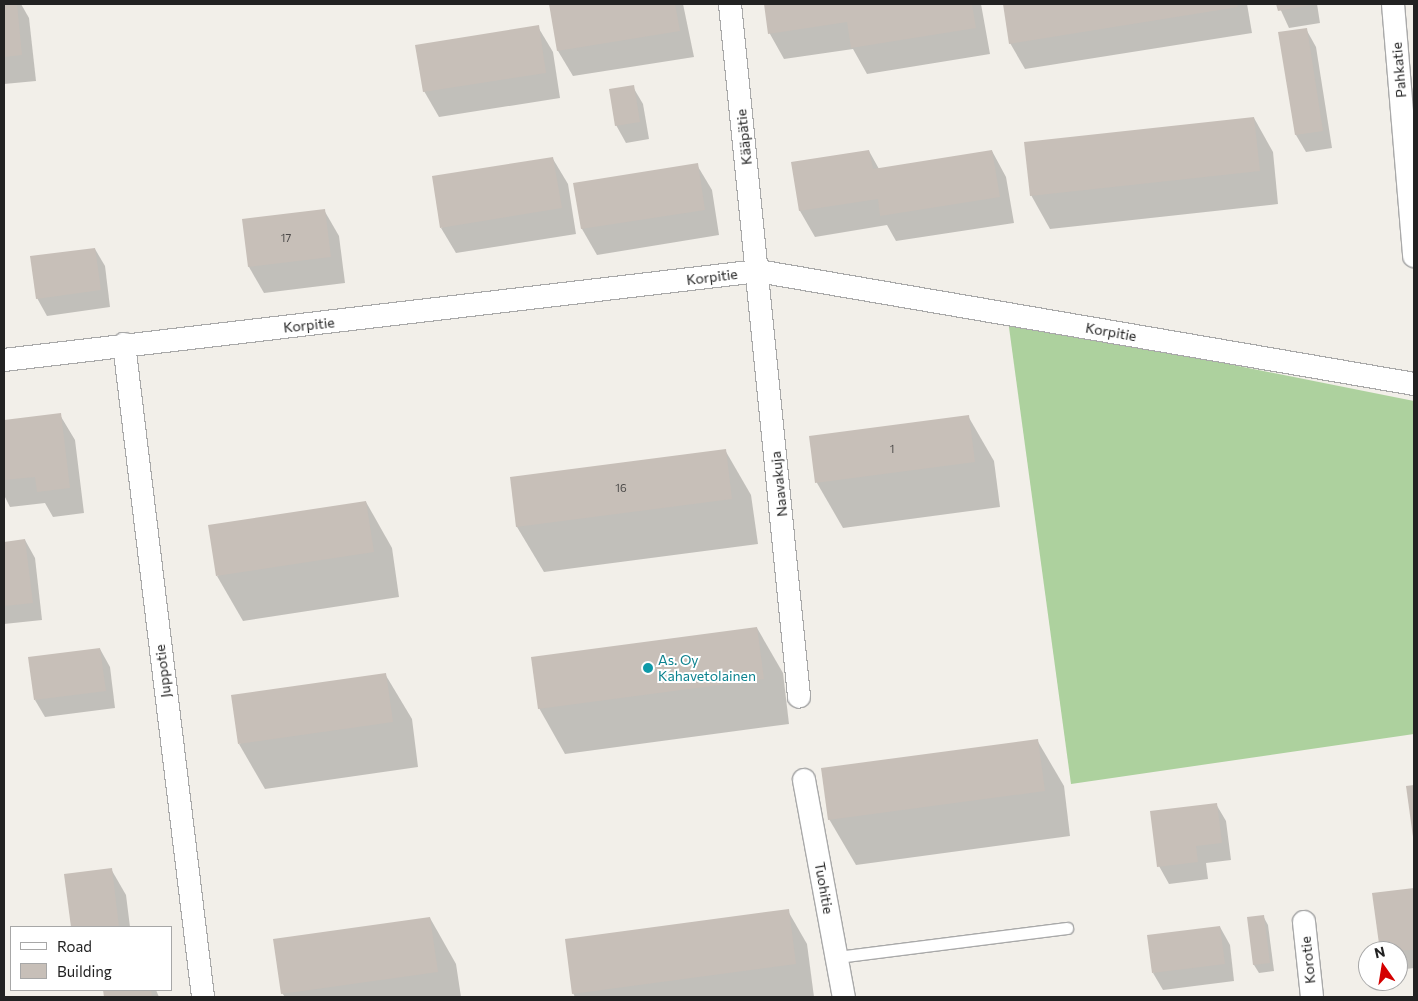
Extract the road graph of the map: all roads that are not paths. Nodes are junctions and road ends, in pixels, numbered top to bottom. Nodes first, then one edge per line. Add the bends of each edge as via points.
1 (730, 4) edge
2 (1393, 4) edge
3 (1414, 256) edge
4 (758, 271) junction
5 (124, 344) junction
6 (4, 360) edge
7 (1414, 384) edge
8 (799, 697) dead end
9 (804, 780) dead end
10 (1304, 922) dead end
11 (1067, 928) dead end
12 (837, 957) junction
13 (203, 997) edge
14 (844, 997) edge
15 (1312, 997) edge

1 - 4 street, Kääpätie
2 - 3 street, Pahkatie
4 - 5 street, Korpitie via 404,315
4 - 7 street, Korpitie
4 - 8 street, Naavakuja
5 - 6 street, Korpitie
5 - 13 street, Juppotie
9 - 12 street, Tuohitie
10 - 15 street, Korotie
11 - 12 lane
12 - 14 street, Tuohitie

